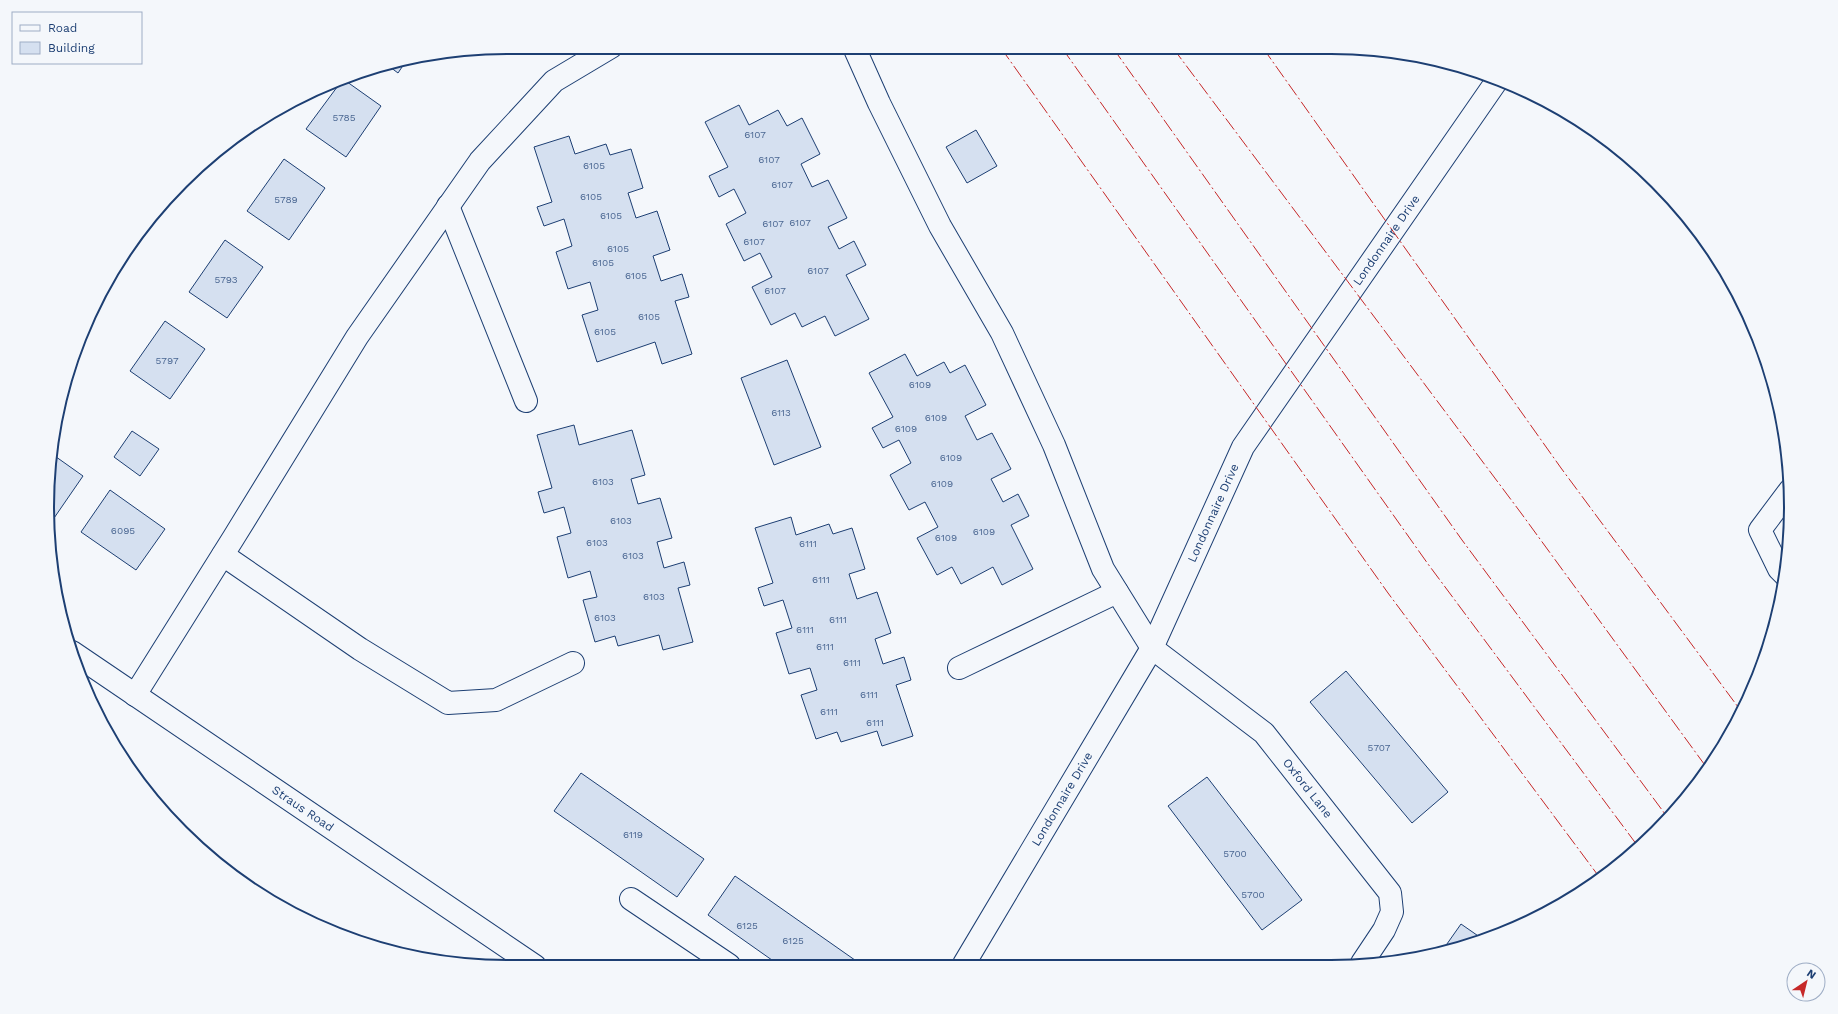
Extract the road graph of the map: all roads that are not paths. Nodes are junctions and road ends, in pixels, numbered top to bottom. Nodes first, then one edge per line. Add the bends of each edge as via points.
1 (599, 54) edge
2 (857, 54) edge
3 (1494, 84) edge
4 (448, 206) junction
5 (526, 401) dead end
6 (1784, 498) edge
7 (223, 555) junction
8 (1779, 569) edge
9 (1118, 592) junction
10 (1152, 648) junction
11 (80, 657) edge
12 (573, 663) dead end
13 (959, 668) dead end
14 (135, 695) junction
15 (632, 899) dead end
16 (1365, 959) edge
17 (526, 960) edge
18 (722, 960) edge
19 (966, 960) edge

1 - 4 street via 554,81 480,161
2 - 9 street via 940,226 1002,333 1054,446 1103,569
3 - 10 street, Londonnaire Drive via 1243,447
4 - 5 street
4 - 7 street via 357,337
6 - 8 street via 1760,530
7 - 12 street via 360,649 448,703 496,700
7 - 14 street
9 - 10 street
9 - 13 street
10 - 16 street, Oxford Lane via 1264,734 1390,893 1392,912 1384,930
10 - 19 street, Londonnaire Drive
11 - 14 street, Straus Road
14 - 17 street, Straus Road
15 - 18 street

